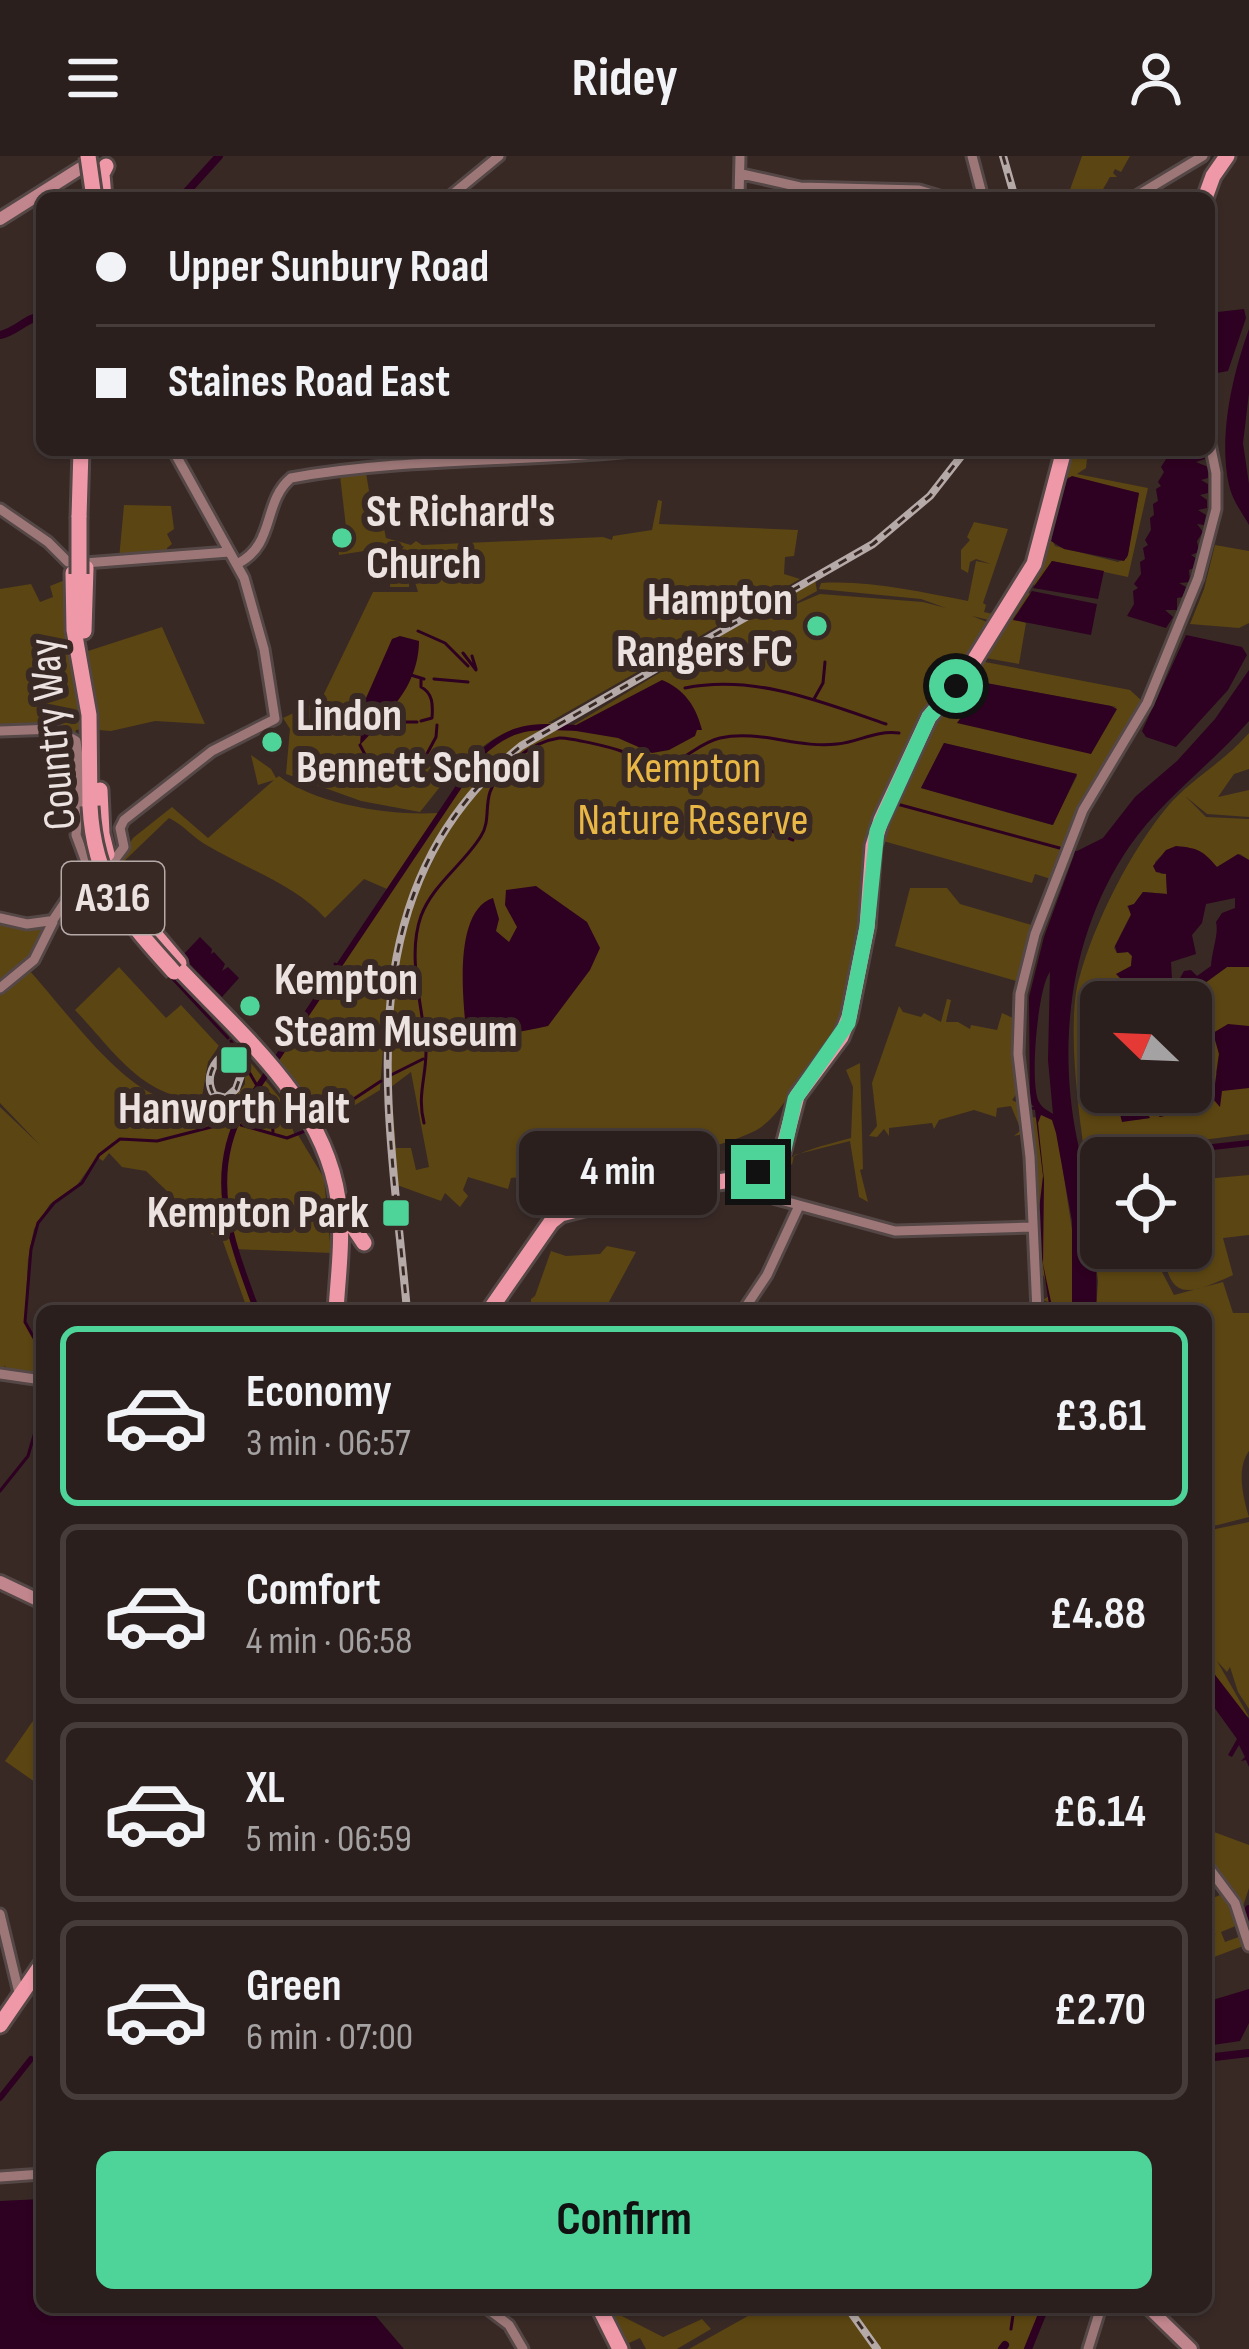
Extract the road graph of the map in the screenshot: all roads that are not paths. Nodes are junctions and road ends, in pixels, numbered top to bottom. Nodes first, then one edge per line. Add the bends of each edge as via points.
1 (500, 156) edge
2 (740, 156) edge
3 (972, 156) edge
4 (1203, 156) edge
5 (1227, 156) edge
6 (96, 160) edge
7 (742, 174) junction
8 (42, 192) edge
9 (97, 192) edge
10 (455, 192) edge
11 (740, 192) edge
12 (926, 192) edge
13 (981, 192) edge
14 (1143, 192) edge
15 (1207, 192) edge
16 (36, 196) edge
17 (0, 217) edge
18 (79, 456) edge
19 (176, 456) edge
20 (585, 456) edge
21 (1062, 456) edge
22 (1212, 456) edge
23 (0, 509) edge
24 (229, 552) junction
25 (77, 564) junction
26 (237, 564) junction
27 (86, 677) junction
28 (0, 731) edge
29 (82, 741) junction
30 (96, 776) junction
31 (93, 805) junction
32 (86, 832) dead end
33 (100, 866) junction
34 (124, 910) junction
35 (0, 918) edge
36 (51, 922) junction
37 (184, 983) junction
38 (0, 988) edge
39 (218, 1012) junction
40 (276, 1078) junction
41 (758, 1172) junction
42 (338, 1199) junction
43 (798, 1208) junction
44 (1031, 1227) junction
45 (359, 1240) dead end
46 (333, 1305) edge
47 (333, 1305) edge
48 (493, 1305) edge
49 (747, 1305) edge
50 (1037, 1305) edge
51 (0, 1374) edge
52 (36, 1379) edge
53 (0, 1582) edge
54 (36, 1599) edge
55 (1212, 1871) edge
56 (0, 1914) edge
57 (1249, 1946) edge
58 (36, 1968) edge
59 (20, 1988) junction
60 (0, 2021) edge
61 (36, 2174) edge
62 (0, 2176) edge
63 (492, 2313) edge
64 (599, 2313) edge
65 (1098, 2313) edge
66 (1154, 2313) edge
67 (523, 2349) edge
68 (616, 2349) edge
69 (1088, 2349) edge
70 (1191, 2349) edge

1 - 10 street
2 - 7 street
3 - 13 street
4 - 14 street
5 - 15 highway
6 - 8 main road
6 - 9 highway, bridge
7 - 11 street
7 - 12 street via 800,187
16 - 17 main road
18 - 25 highway, A316, bridge
19 - 24 street
20 - 26 street via 434,462 286,481 258,550
21 - 41 highway via 1034,564 929,717 891,795 875,839 850,1017 795,1099 784,1150
22 - 44 street via 1213,524 1198,578 1147,703 1083,810 1022,982 1018,1054
23 - 25 street
24 - 25 street
24 - 26 street
25 - 27 highway, Country Way / A316 via 74,630
26 - 33 street via 275,718 212,751 124,820 125,844
27 - 29 highway, Country Way / A316
27 - 30 highway, Country Way / A316
28 - 29 street via 55,729
29 - 31 highway, Country Way / A316
29 - 32 highway
29 - 33 street via 76,835
30 - 31 highway, Country Way / A316
30 - 33 highway
31 - 33 highway, Country Way / A316, bridge
31 - 37 highway, Country Way / A316, bridge via 94,846 108,889
33 - 34 highway
33 - 36 street
33 - 39 highway, A316, bridge via 140,926
34 - 37 highway, bridge
34 - 39 highway, bridge
35 - 36 street
36 - 38 street via 34,960
37 - 40 highway, Country Way / A316
39 - 40 highway, Country Way / A316
40 - 42 highway, Country Way / A316 via 316,1130
40 - 46 highway, Country Way / A316 via 325,1168
41 - 43 street via 770,1196
41 - 48 highway via 561,1214
42 - 45 highway
42 - 47 highway, Country Way / A316
43 - 44 street via 895,1231
43 - 49 street
44 - 50 street
51 - 52 street
53 - 54 main road
55 - 57 street via 1231,1895
56 - 59 street
58 - 59 highway
59 - 60 highway
61 - 62 street
63 - 67 street
64 - 68 highway
65 - 69 street
66 - 70 main road

